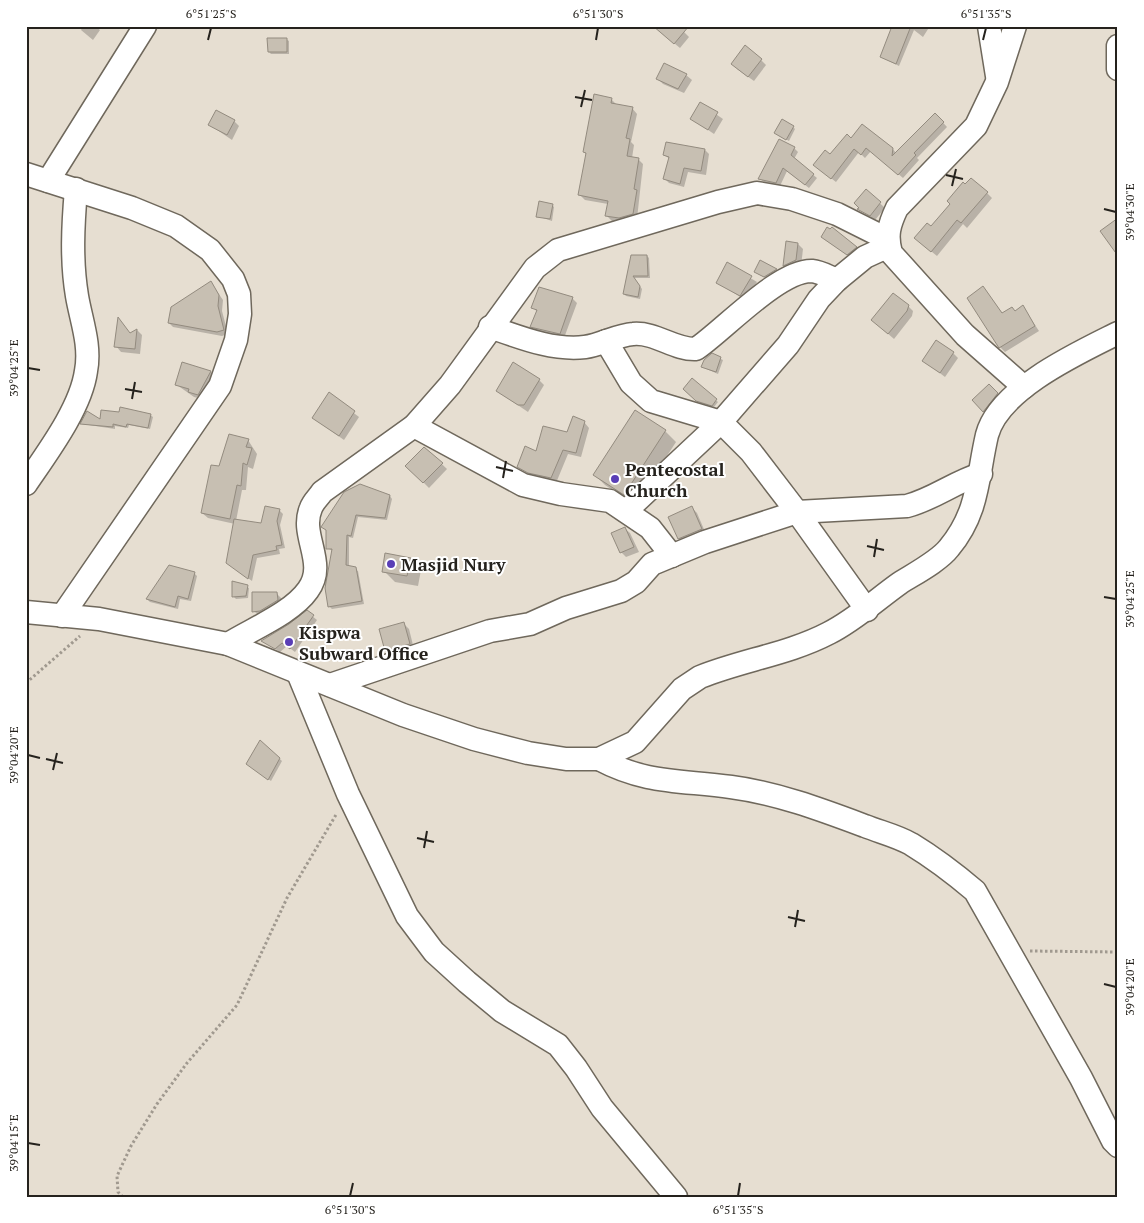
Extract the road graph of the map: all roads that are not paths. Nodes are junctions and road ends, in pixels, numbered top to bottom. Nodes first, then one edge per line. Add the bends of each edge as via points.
1 (145, 26) edge
2 (989, 26) edge
3 (1015, 26) edge
4 (1118, 46) edge
5 (1118, 69) edge
6 (997, 82) junction
7 (26, 174) edge
8 (48, 181) junction
9 (76, 190) junction
10 (888, 243) junction
11 (837, 280) junction
12 (490, 327) junction
13 (1118, 333) edge
14 (606, 341) junction
15 (1024, 386) junction
16 (721, 422) junction
17 (414, 426) junction
18 (981, 474) junction
19 (26, 484) edge
20 (626, 511) junction
21 (797, 512) junction
22 (672, 556) junction
23 (867, 610) junction
24 (26, 612) edge
25 (62, 616) junction
26 (228, 644) junction
27 (298, 673) junction
28 (330, 685) junction
29 (599, 759) junction
30 (1118, 1146) edge
31 (676, 1197) edge

1 - 8 street
2 - 6 street
3 - 6 street
4 - 5 street
6 - 10 street via 976,126 897,208 889,225
7 - 8 street
8 - 9 street
9 - 19 street via 73,262 87,349 87,370 69,418
9 - 25 street via 176,226 210,250 233,278 239,294 240,314 236,340 220,386
10 - 11 street
10 - 12 street via 837,214 792,199 757,193 558,250 535,268
10 - 15 street via 891,253 965,334
11 - 14 street via 811,271 790,276 696,349 649,335 632,334
11 - 16 street via 788,344
12 - 14 street via 534,341 565,346 584,347
12 - 17 street via 450,385
13 - 15 street
14 - 16 street via 631,382 651,401
15 - 18 street via 1000,410 988,434
16 - 20 street
16 - 21 street via 751,452
17 - 20 street via 523,485 610,501
17 - 26 street via 322,492 311,506 308,525 316,573 309,590 284,611
18 - 21 street via 960,480 924,502 908,506
18 - 23 street via 970,516 948,550
20 - 22 street via 650,528
21 - 22 street
21 - 23 street
22 - 28 street via 652,564 636,582 621,591 566,608 530,624 490,631
23 - 29 street via 828,634 700,676 682,689 635,742
24 - 25 street
25 - 26 street via 99,619
26 - 27 street
27 - 28 street
27 - 31 street via 348,794 407,916 434,952 502,1011 558,1045 602,1108
28 - 29 street via 474,739 566,759
29 - 30 street via 621,771 640,776 692,785 730,787 811,806 909,844 975,891

